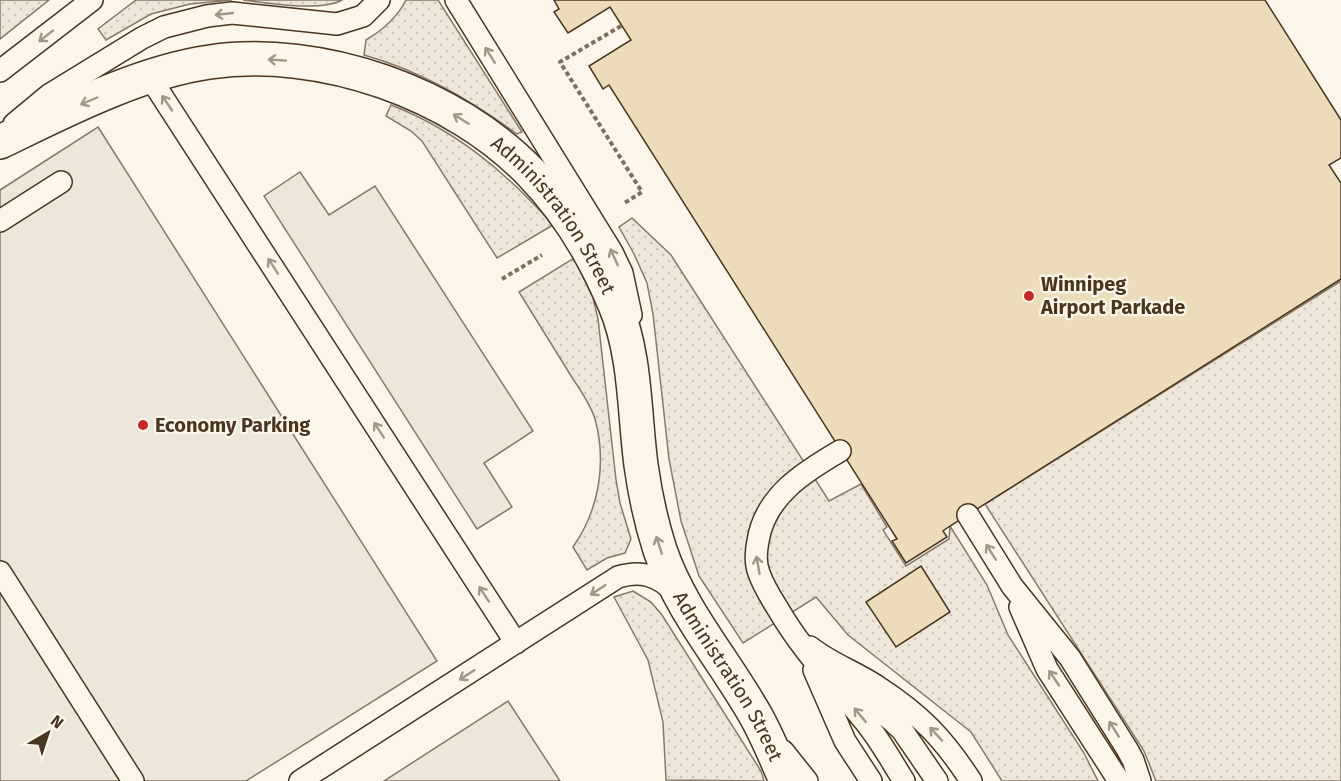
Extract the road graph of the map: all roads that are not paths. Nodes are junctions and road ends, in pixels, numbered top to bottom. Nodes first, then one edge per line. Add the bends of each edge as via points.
1 (92, 0) edge
2 (379, 0) edge
3 (456, 0) edge
4 (0, 71) edge
5 (149, 76) junction
6 (0, 136) edge
7 (0, 142) edge
8 (62, 182) dead end
9 (0, 221) edge
10 (632, 376) junction
11 (840, 451) dead end
12 (968, 515) dead end
13 (0, 572) edge
14 (1009, 582) junction
15 (684, 603) junction
16 (516, 643) junction
17 (814, 655) junction
18 (790, 779) edge
19 (133, 781) edge
20 (300, 781) edge
21 (871, 781) edge
22 (904, 781) edge
23 (937, 781) edge
24 (971, 781) edge
25 (1119, 781) edge
26 (1140, 781) edge

1 -> 4 lane
2 -> 6 lane via 363,15 337,24 232,13 164,27 49,95
10 -> 3 lane via 632,315 612,252
5 -> 7 street, Administration Street
10 -> 5 street, Administration Street via 616,307 598,268 560,207 507,151 447,110 377,80 302,62 208,62
16 -> 5 lane
8 - 9 lane
15 -> 10 street, Administration Street via 667,568 649,514
17 -> 11 lane via 785,621 758,572 756,552 759,530 778,497 810,468
14 -> 12 lane
13 - 19 lane
25 -> 14 lane via 1047,669
26 -> 14 lane via 1127,749 1070,658
15 -> 16 lane via 663,581 630,573
15 - 18 street, Administration Street via 757,718
16 -> 20 lane
17 - 21 lane via 844,741
22 -> 17 lane via 863,718
17 - 23 lane via 902,730
24 -> 17 lane via 928,725 879,687

